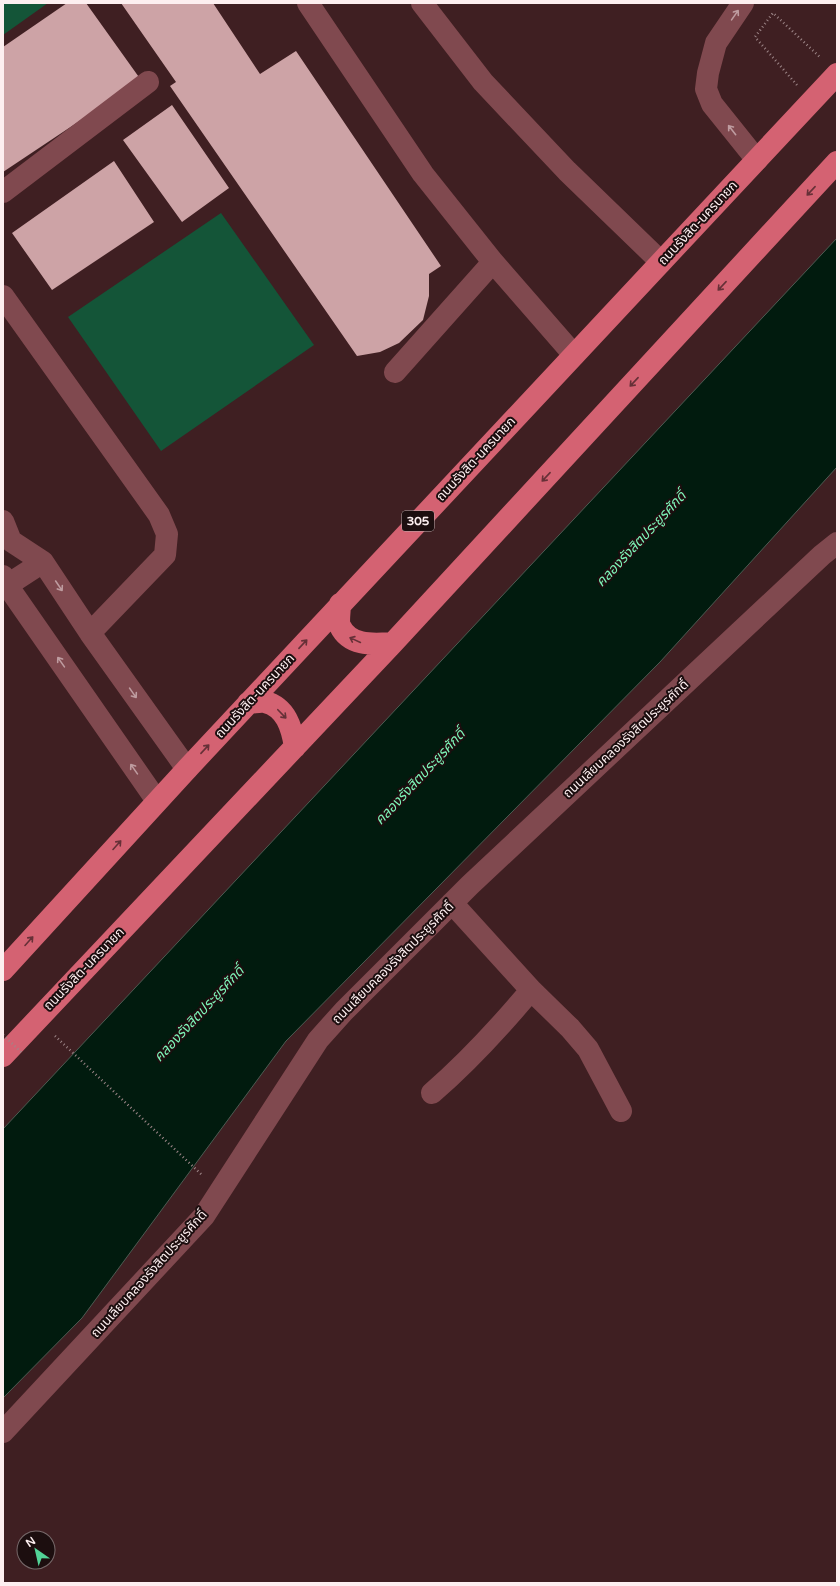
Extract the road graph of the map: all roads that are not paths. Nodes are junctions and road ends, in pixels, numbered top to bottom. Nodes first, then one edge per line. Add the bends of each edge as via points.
1 (308, 3) edge
2 (422, 3) edge
3 (743, 3) edge
4 (831, 68) edge
5 (148, 82) dead end
6 (757, 160) junction
7 (837, 162) edge
8 (3, 192) edge
9 (493, 262) junction
10 (661, 262) junction
11 (3, 296) edge
12 (574, 355) junction
13 (395, 372) dead end
14 (3, 521) edge
15 (11, 541) junction
16 (837, 543) edge
17 (43, 562) junction
18 (4, 581) edge
19 (340, 604) junction
20 (90, 633) junction
21 (393, 643) junction
22 (248, 703) junction
23 (295, 747) junction
24 (187, 769) junction
25 (157, 801) junction
26 (452, 903) junction
27 (3, 970) edge
28 (531, 990) junction
29 (12, 1054) edge
30 (432, 1093) dead end
31 (621, 1111) dead end
32 (3, 1432) edge

1 - 9 street via 423,174
2 - 10 street via 483,82 567,171
6 -> 3 street via 712,104 706,89 716,42
4 - 6 main road, ถนนรังสิต-นครนายก / 305 via 811,102
5 - 8 street
6 - 10 main road, ถนนรังสิต-นครนายก / 305
7 -> 21 main road, ถนนรังสิต-นครนายก
9 - 12 street
9 - 13 street
10 - 12 main road, ถนนรังสิต-นครนายก / 305
11 - 20 street via 159,514 167,534 165,555
12 - 19 main road, ถนนรังสิต-นครนายก / 305
14 - 15 street
15 - 17 street
15 - 18 street
16 - 26 street, ถนนเลียบคลองรังสิตประยูรศักดิ์
17 - 18 street
17 -> 20 street
25 -> 18 street
21 -> 19 main road via 364,644 348,637 339,625
22 -> 19 main road, ถนนรังสิต-นครนายก / 305
20 -> 24 street
21 - 23 main road, ถนนรังสิต-นครนายก
22 -> 23 main road via 264,702 281,711 292,726
24 -> 22 main road, ถนนรังสิต-นครนายก / 305
23 - 29 main road, ถนนรังสิต-นครนายก
24 - 25 main road, ถนนรังสิต-นครนายก / 305
27 -> 25 main road, ถนนรังสิต-นครนายก / 305
26 - 28 street
26 - 32 street, ถนนเลียบคลองรังสิตประยูรศักดิ์ via 318,1040 204,1216
28 - 30 street via 494,1034
28 - 31 street via 588,1049

